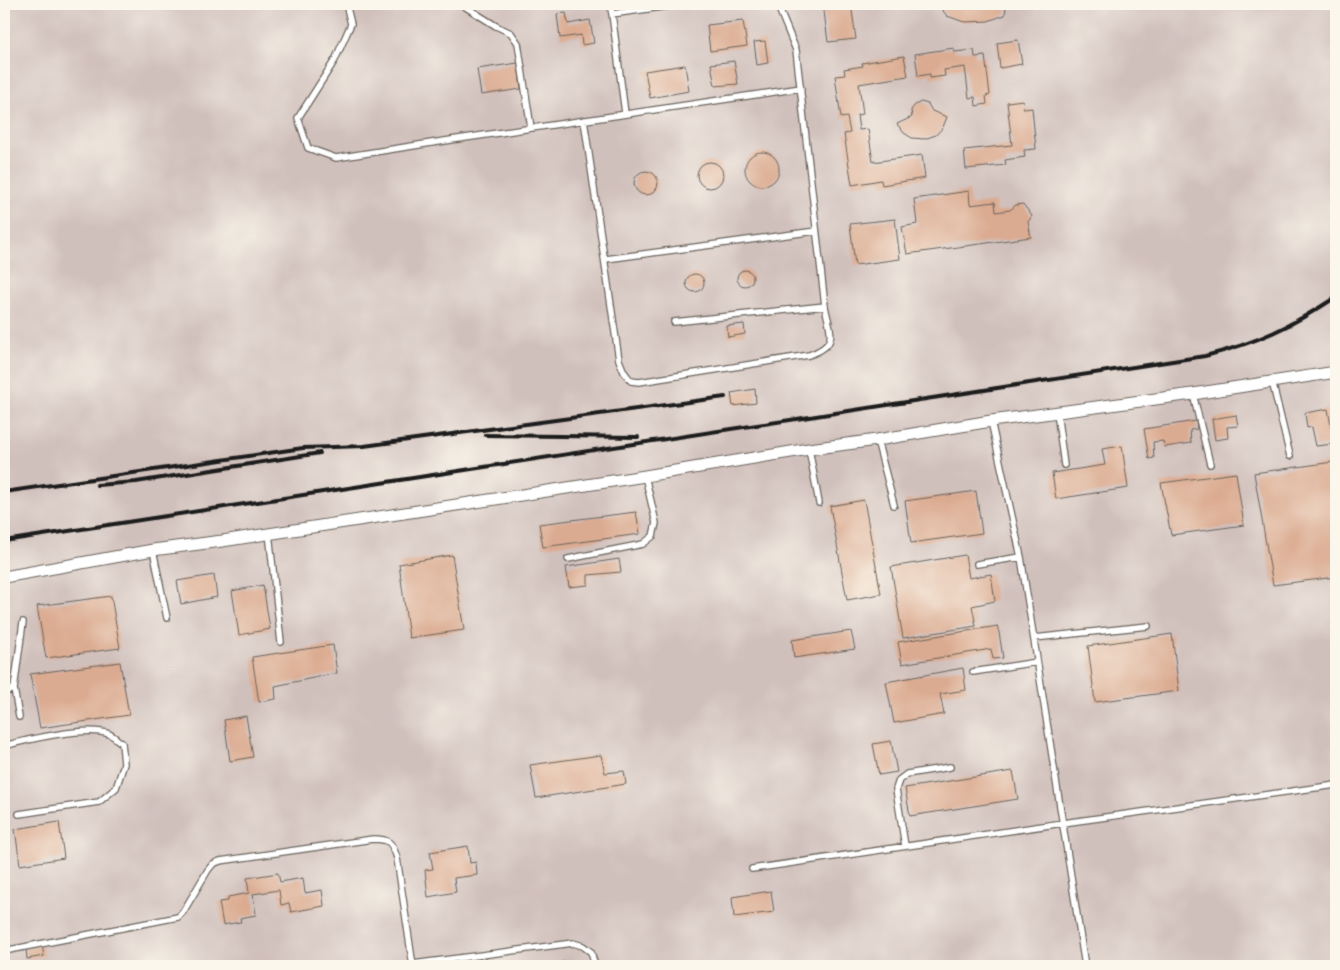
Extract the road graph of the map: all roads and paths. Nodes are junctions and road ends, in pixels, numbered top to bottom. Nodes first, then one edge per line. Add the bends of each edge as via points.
1 (346, 4) edge
2 (461, 4) edge
3 (610, 4) edge
4 (683, 4) edge
5 (778, 4) edge
6 (612, 14) junction
7 (801, 88) junction
8 (625, 114) junction
9 (584, 120) junction
10 (531, 128) junction
11 (816, 232) junction
12 (606, 259) junction
13 (825, 306) junction
14 (674, 322) dead end
15 (1336, 372) edge
16 (1272, 381) junction
17 (1193, 394) junction
18 (1057, 412) junction
19 (991, 421) junction
20 (877, 440) junction
21 (809, 448) junction
22 (1290, 456) dead end
23 (1210, 464) dead end
24 (1064, 465) dead end
25 (645, 476) junction
26 (819, 503) dead end
27 (894, 505) dead end
28 (269, 533) junction
29 (153, 550) junction
30 (1021, 557) junction
31 (568, 559) dead end
32 (977, 564) dead end
33 (4, 577) edge
34 (167, 618) dead end
35 (23, 622) dead end
36 (1148, 626) dead end
37 (1034, 638) junction
38 (281, 642) dead end
39 (1037, 662) junction
40 (972, 672) dead end
41 (14, 690) junction
42 (4, 692) edge
43 (19, 717) dead end
44 (4, 746) edge
45 (950, 767) dead end
46 (1336, 785) edge
47 (19, 814) dead end
48 (1063, 823) junction
49 (905, 846) junction
50 (752, 870) dead end
51 (4, 951) edge
52 (413, 965) edge
53 (595, 966) edge
54 (1086, 966) edge

1 - 10 lane via 351,24 335,60 298,118 308,148 336,158
2 - 10 lane via 515,37
3 - 6 lane
4 - 6 lane
5 - 7 lane via 796,50
6 - 8 lane
7 - 8 lane
7 - 11 lane
8 - 9 lane
9 - 10 lane
9 - 12 lane
11 - 12 lane
11 - 13 lane
12 - 13 lane via 620,360 631,381 809,355 822,350 830,337
13 - 14 lane
15 - 16 street
16 - 17 street
16 - 22 lane
17 - 18 street
17 - 23 lane
18 - 19 street
18 - 24 lane
19 - 20 street
19 - 30 lane
20 - 21 street
20 - 27 lane
21 - 25 street
21 - 26 lane
25 - 28 street
25 - 31 lane via 656,523 653,536 643,544
28 - 29 street
28 - 38 lane
29 - 33 street
29 - 34 lane
30 - 32 lane
30 - 37 lane
35 - 41 lane
36 - 37 lane
37 - 39 lane
39 - 40 lane
39 - 48 lane
41 - 42 lane
41 - 43 lane
44 - 47 lane via 92,731 109,734 122,743 124,764 116,788 99,802
45 - 49 lane via 906,774 899,780 896,789
46 - 48 lane
48 - 49 lane
48 - 54 lane
49 - 50 lane
51 - 52 lane via 178,917 208,870 220,861 384,839 394,846 397,858
52 - 53 lane via 572,943 591,952

